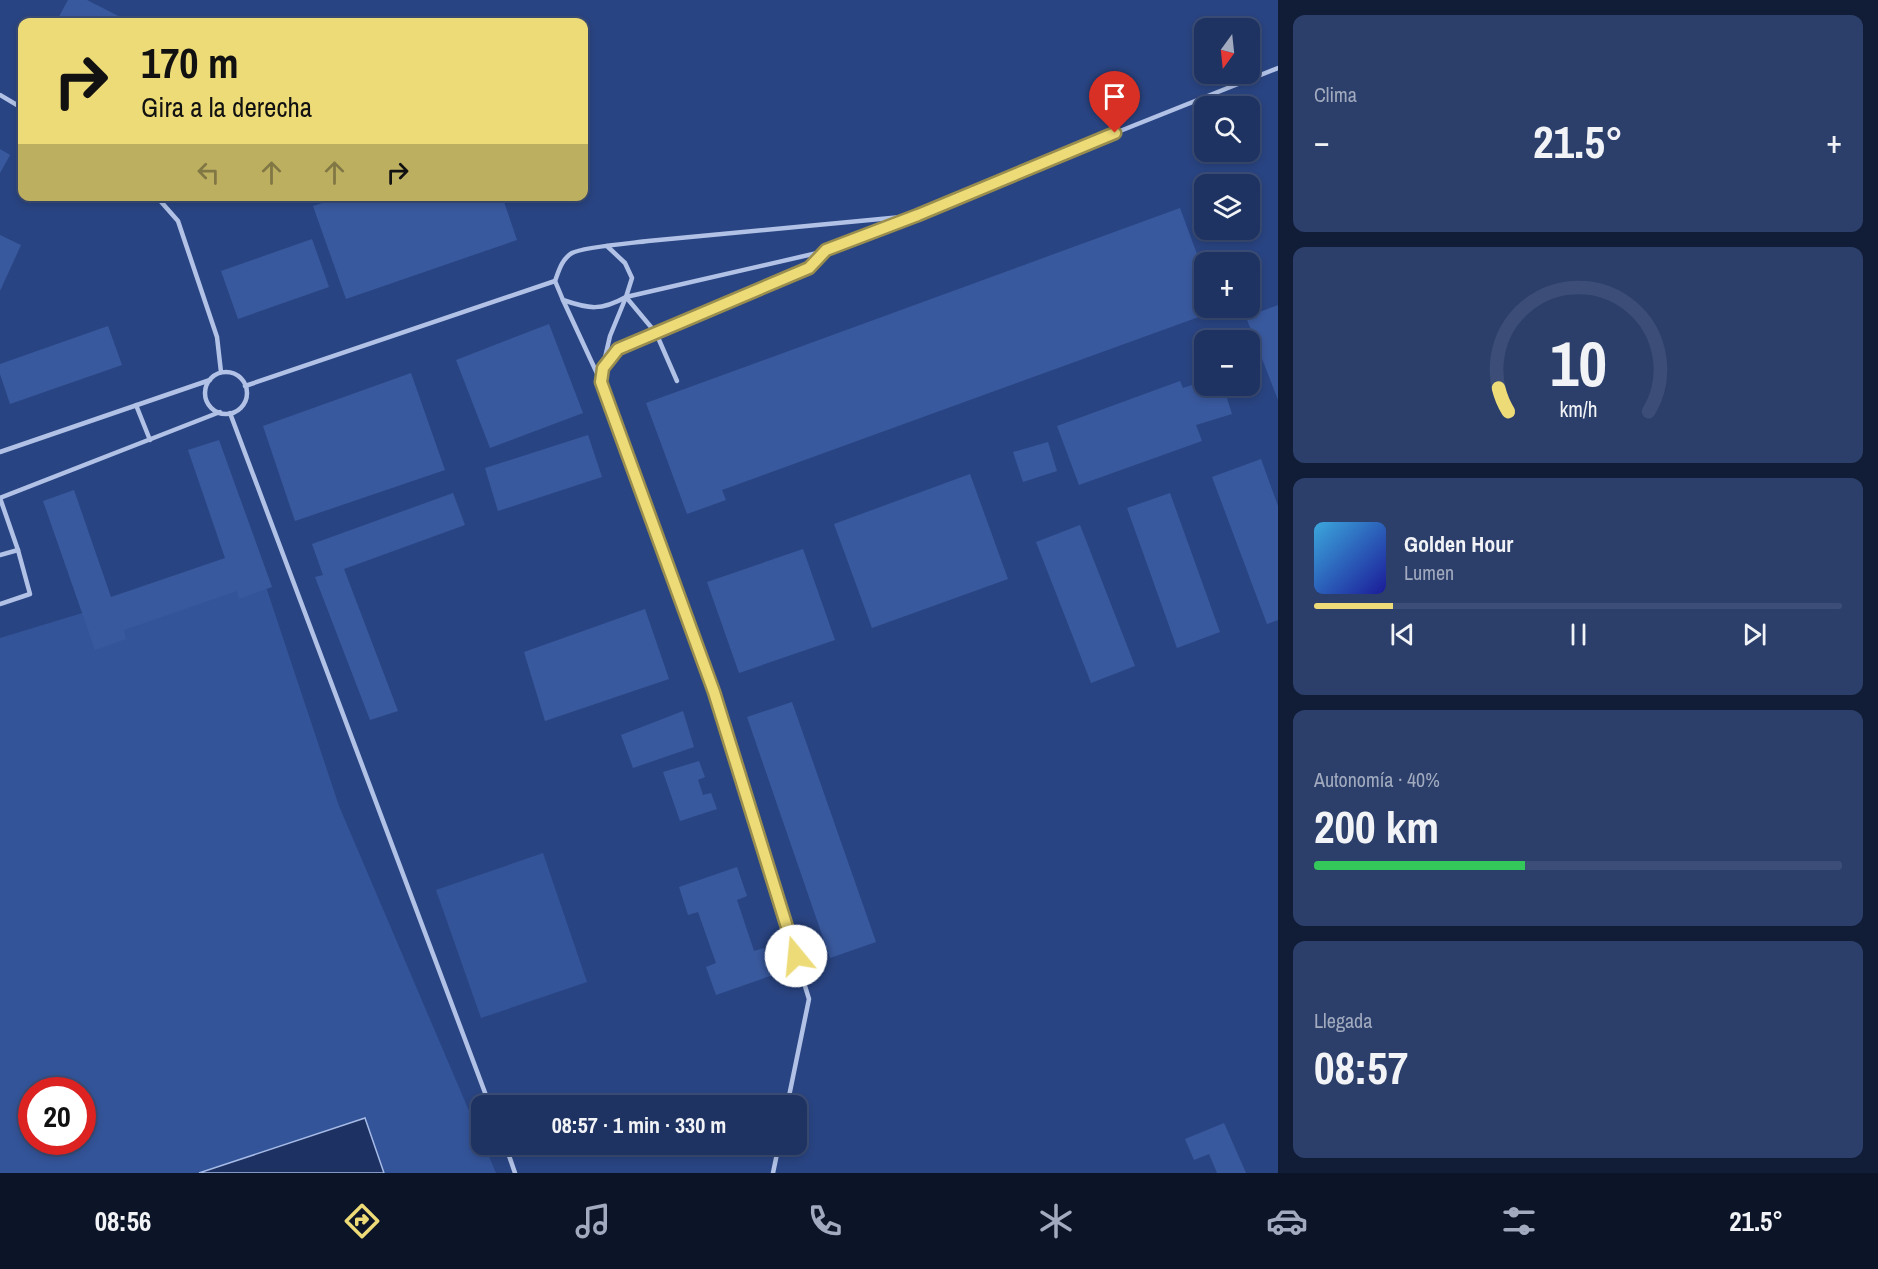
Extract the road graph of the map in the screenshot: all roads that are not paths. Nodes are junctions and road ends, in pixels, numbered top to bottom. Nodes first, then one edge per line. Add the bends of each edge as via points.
1 (1278, 68) edge
2 (0, 94) edge
3 (18, 105) edge
4 (160, 201) edge
5 (918, 215) junction
6 (607, 246) junction
7 (826, 250) junction
8 (555, 281) junction
9 (626, 297) junction
10 (562, 300) junction
11 (656, 333) junction
12 (603, 368) junction
13 (221, 372) junction
14 (210, 380) junction
15 (678, 381) dead end
16 (601, 382) junction
17 (245, 386) junction
18 (136, 405) junction
19 (220, 412) junction
20 (230, 413) junction
21 (150, 440) junction
22 (0, 452) edge
23 (0, 498) edge
24 (18, 550) junction
25 (0, 555) edge
26 (0, 604) edge
27 (486, 1095) edge
28 (789, 1095) edge
29 (509, 1155) edge
30 (777, 1155) edge
31 (515, 1173) edge
32 (773, 1173) edge

1 - 5 lane
2 - 3 lane
4 - 13 lane via 178,221 217,337
5 - 6 lane
5 - 7 lane
6 - 8 lane via 573,252 562,262
6 - 9 lane via 625,263 632,278
7 - 9 lane
7 - 11 lane via 809,268
8 - 10 lane
8 - 17 lane
9 - 10 lane via 588,308
9 - 11 lane
9 - 12 lane via 610,336
10 - 16 lane
11 - 12 lane via 618,349
11 - 15 lane
12 - 16 lane
13 - 14 lane
13 - 17 lane via 235,374
14 - 18 lane
14 - 19 lane via 206,399
16 - 28 lane via 714,692 809,999
17 - 20 lane via 244,403
18 - 21 lane
18 - 22 lane
19 - 20 lane
19 - 21 lane
20 - 27 lane
21 - 23 lane
23 - 24 lane
24 - 25 lane
24 - 26 lane via 30,594
29 - 31 lane
30 - 32 lane

